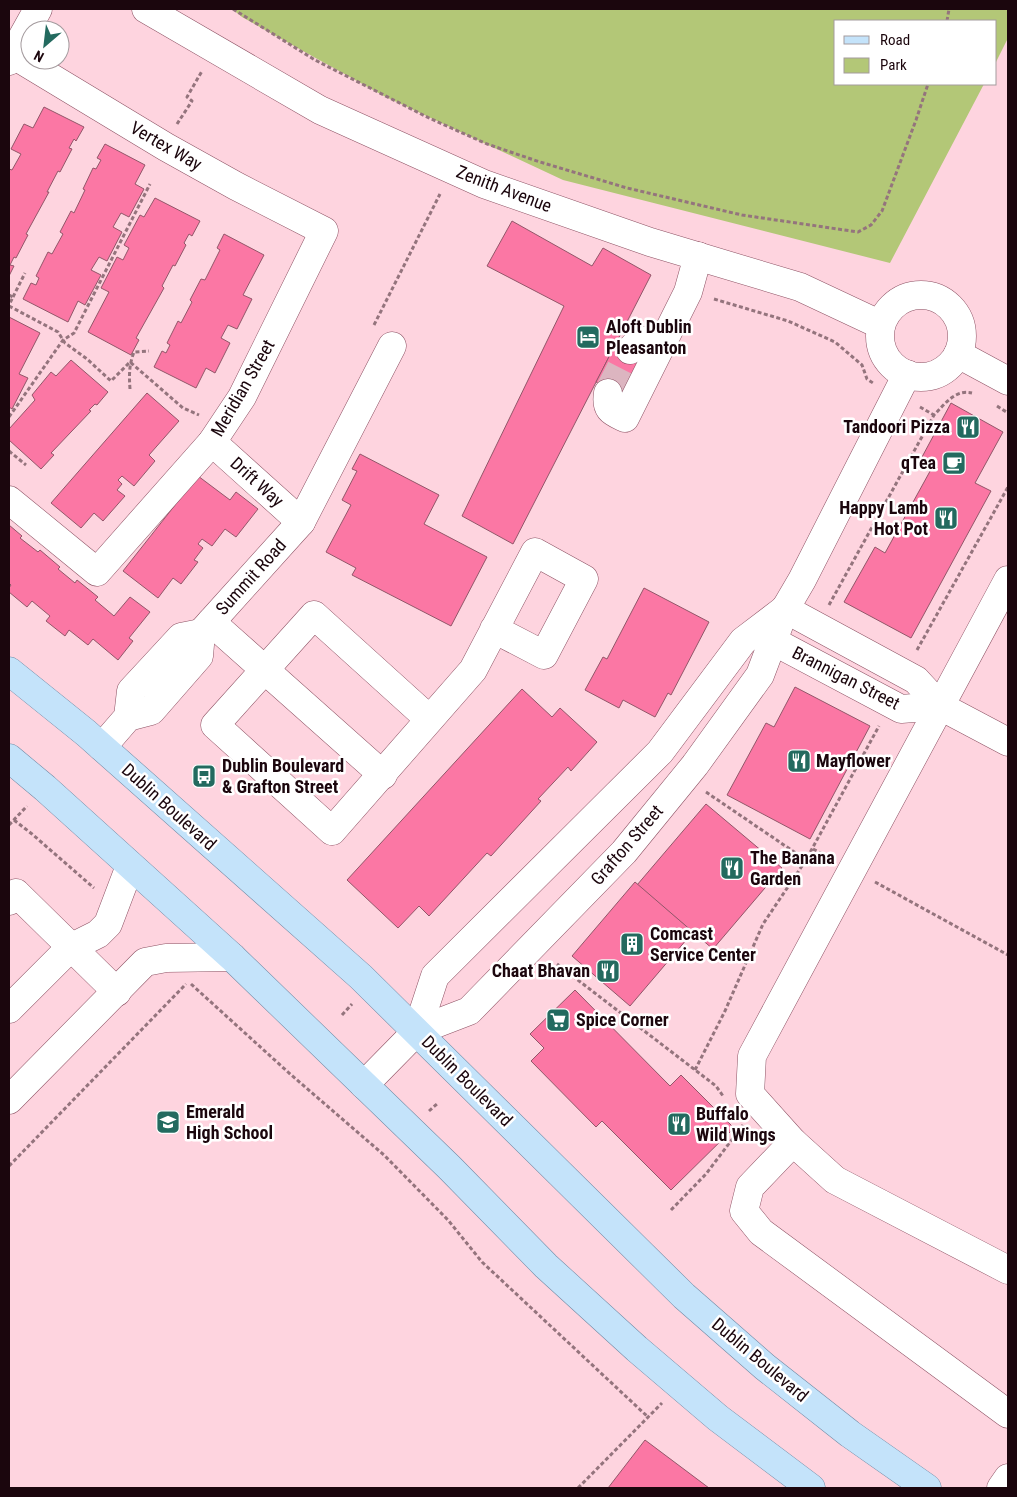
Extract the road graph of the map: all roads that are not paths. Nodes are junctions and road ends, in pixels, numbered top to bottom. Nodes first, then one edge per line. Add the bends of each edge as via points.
1 (38, 9) edge
2 (146, 9) edge
3 (10, 58) edge
4 (324, 231) joint
5 (698, 256) junction
6 (881, 325) junction
7 (392, 346) dead end
8 (662, 346) junction
9 (630, 350) tunnel mouth
10 (958, 354) junction
11 (906, 374) junction
12 (1008, 381) edge
13 (608, 393) dead end
14 (212, 442) junction
15 (9, 500) edge
16 (301, 522) junction
17 (1008, 580) edge
18 (785, 609) junction
19 (206, 627) junction
20 (494, 629) dead end
21 (764, 636) junction
22 (265, 670) junction
23 (9, 671) edge
24 (940, 706) junction
25 (429, 718) junction
26 (1008, 742) edge
27 (102, 747) junction
28 (9, 758) edge
29 (383, 775) junction
30 (130, 866) junction
31 (9, 901) edge
32 (70, 948) junction
33 (232, 957) junction
34 (117, 992) junction
35 (9, 1009) edge
36 (417, 1031) junction
37 (364, 1086) junction
38 (9, 1100) edge
39 (793, 1142) junction
40 (1008, 1270) edge
41 (1008, 1414) edge
42 (1008, 1478) edge
43 (812, 1488) edge
44 (927, 1488) edge
45 (1001, 1488) edge

1 - 3 street
2 - 5 street, Zenith Avenue via 328,114 484,184
3 - 4 street, Vertex Way via 236,186
4 - 14 street, Meridian Street via 242,397
5 - 6 street, Zenith Avenue via 800,287
5 - 8 street via 688,292
6 - 10 street via 897,302 910,296 938,299 949,306 962,328
6 - 11 street via 883,353 891,365
7 - 16 street, Summit Road
8 - 9 street via 647,339 637,342
8 - 13 street via 625,418 611,411 606,402
10 - 11 street via 940,373 928,377
10 - 12 street
11 - 18 street, Grafton Street
14 - 15 street, Meridian Street via 97,572
14 - 16 street, Drift Way
16 - 19 street, Summit Road
17 - 24 street
18 - 21 street, Grafton Street
18 - 24 street, Brannigan Street via 916,680
19 - 22 street
19 - 27 street via 199,656 150,711 128,717
20 - 25 street via 473,670
21 - 24 street, Brannigan Street via 901,709
21 - 36 street, Grafton Street via 743,641 660,752 435,976
21 - 36 street, Grafton Street via 760,675 695,765 624,852 469,1011
22 - 25 street via 314,615
22 - 29 street
22 - 29 street via 214,725 332,831
23 - 27 main road, Dublin Boulevard
24 - 26 street, Brannigan Street
24 - 39 street via 752,1056 750,1094
25 - 29 street
27 - 36 main road, Dublin Boulevard via 361,976
28 - 30 main road
30 - 32 street via 108,924 98,934
30 - 33 main road
31 - 32 street via 16,893
32 - 34 street
32 - 35 street
33 - 34 street via 166,958 145,962
33 - 37 main road
34 - 38 street
36 - 37 street, Grafton Street
36 - 44 main road, Dublin Boulevard via 684,1296 765,1367 850,1434
37 - 43 main road via 636,1350 718,1418
39 - 40 street via 835,1180
39 - 41 street via 750,1187 744,1210 760,1232
42 - 45 street

